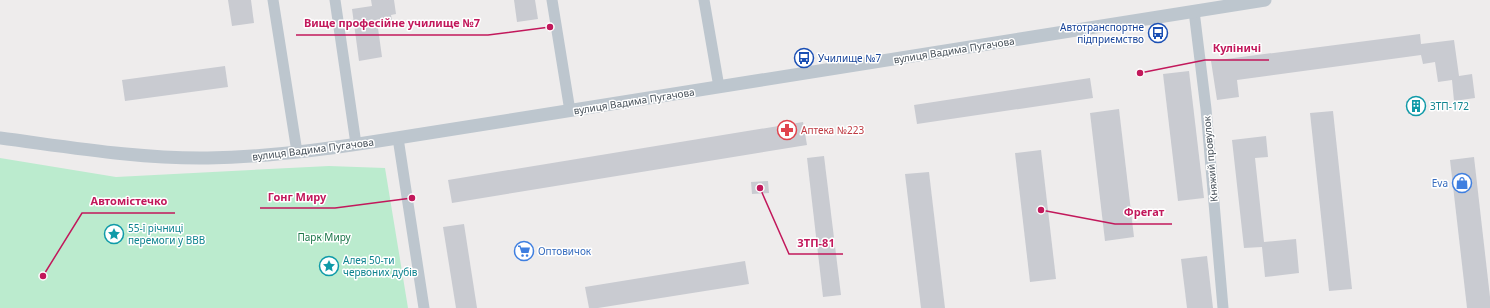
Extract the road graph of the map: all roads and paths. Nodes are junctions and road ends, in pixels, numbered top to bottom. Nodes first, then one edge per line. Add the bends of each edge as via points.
1 (273, 0) edge
2 (335, 0) edge
3 (552, 0) edge
4 (704, 0) edge
5 (1265, 0) edge
6 (1194, 11) junction
7 (719, 87) junction
8 (570, 111) junction
9 (0, 138) edge
10 (398, 138) junction
11 (356, 144) junction
12 (298, 152) junction
13 (424, 308) edge
14 (1223, 308) edge

1 - 12 street
2 - 11 street
3 - 8 street
4 - 7 street
5 - 6 street, вулиця Вадима Пугачова
6 - 7 street, вулиця Вадима Пугачова
6 - 14 street, Княжий провулок via 1206,109
7 - 8 street, вулиця Вадима Пугачова
8 - 10 street, вулиця Вадима Пугачова
9 - 12 street, вулиця Вадима Пугачова via 170,157 208,158
10 - 11 street, вулиця Вадима Пугачова
10 - 13 street
11 - 12 street, вулиця Вадима Пугачова

